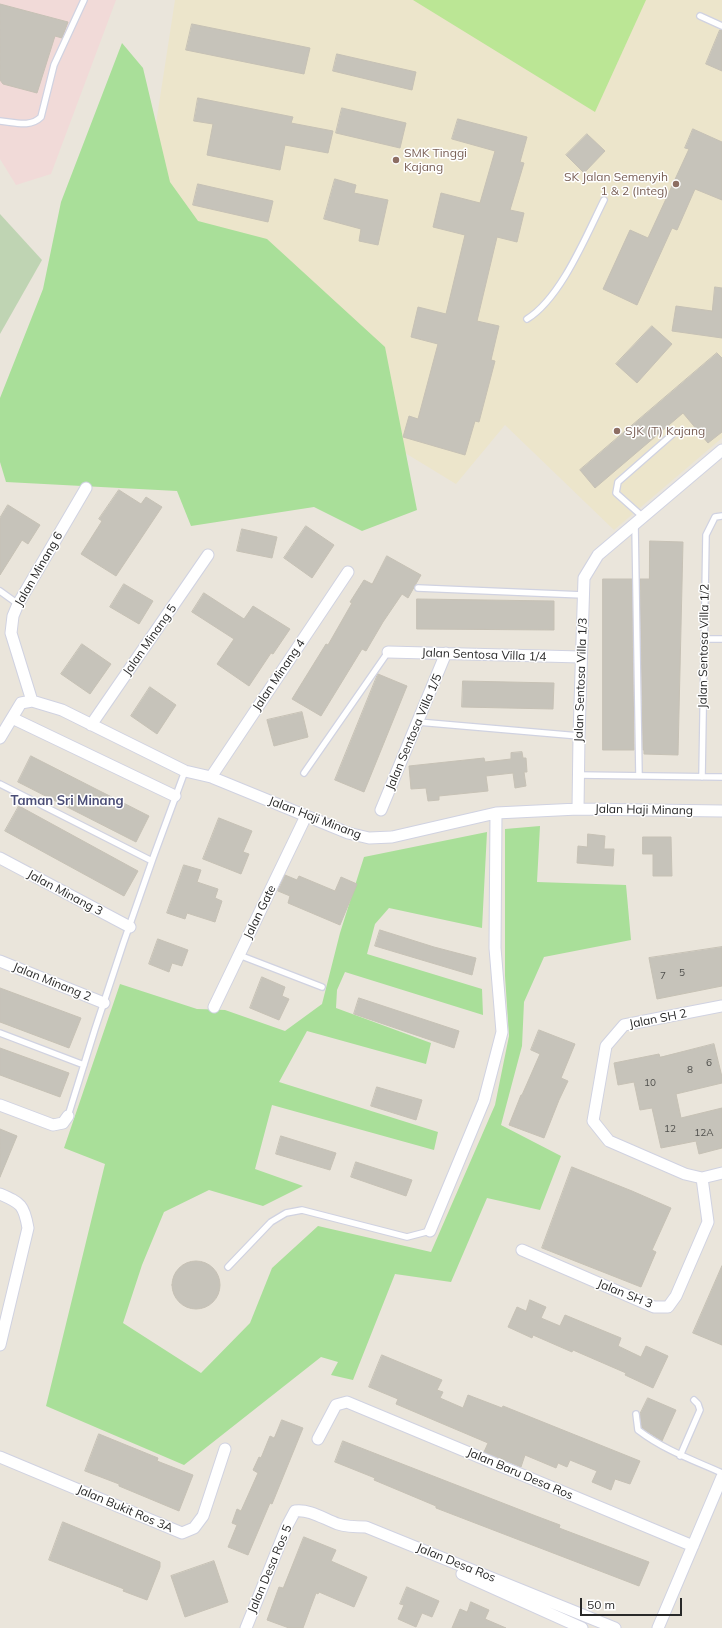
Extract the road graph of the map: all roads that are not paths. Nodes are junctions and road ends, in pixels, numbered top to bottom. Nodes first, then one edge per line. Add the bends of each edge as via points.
1 (84, 0) edge
2 (700, 16) dead end
3 (722, 26) edge
4 (0, 120) edge
5 (604, 200) dead end
6 (528, 320) dead end
7 (675, 432) dead end
8 (722, 450) edge
9 (86, 488) dead end
10 (722, 516) edge
11 (639, 520) junction
12 (208, 555) dead end
13 (348, 572) dead end
14 (418, 588) dead end
15 (0, 591) edge
16 (583, 595) junction
17 (18, 604) junction
18 (704, 639) junction
19 (722, 639) edge
20 (388, 652) joint
21 (446, 653) junction
22 (581, 657) junction
23 (26, 702) junction
24 (12, 718) junction
25 (418, 722) junction
26 (91, 725) junction
27 (579, 736) junction
28 (0, 738) edge
29 (185, 772) junction
30 (304, 773) dead end
31 (579, 775) junction
32 (639, 776) junction
33 (211, 777) junction
34 (702, 777) junction
35 (722, 777) edge
36 (0, 784) edge
37 (176, 796) junction
38 (578, 809) junction
39 (381, 810) dead end
40 (722, 811) edge
41 (496, 813) junction
42 (306, 816) junction
43 (0, 858) edge
44 (152, 861) junction
45 (130, 927) junction
46 (239, 955) junction
47 (0, 961) edge
48 (322, 987) dead end
49 (104, 1003) junction
50 (722, 1006) edge
51 (214, 1007) dead end
52 (0, 1033) edge
53 (84, 1064) junction
54 (0, 1105) edge
55 (68, 1116) joint
56 (722, 1173) edge
57 (702, 1178) junction
58 (0, 1194) edge
59 (430, 1231) joint
60 (522, 1250) dead end
61 (228, 1267) dead end
62 (1, 1332) edge
63 (0, 1344) edge
64 (694, 1400) dead end
65 (636, 1414) dead end
66 (318, 1439) dead end
67 (225, 1450) dead end
68 (0, 1456) edge
69 (680, 1456) junction
70 (722, 1473) edge
71 (722, 1477) edge
72 (295, 1511) joint
73 (693, 1546) junction
74 (462, 1574) dead end
75 (556, 1603) junction
76 (578, 1613) junction
77 (552, 1614) junction
78 (578, 1626) edge
79 (246, 1628) edge
80 (615, 1628) edge
81 (658, 1628) edge

1 - 4 lane via 54,65 41,117 37,122 30,124
2 - 3 lane
5 - 6 lane via 562,283
7 - 11 lane via 618,482 616,493
8 - 11 street, Jalan Sentosa Villa 1/3
9 - 17 street, Jalan Minang 6
10 - 18 lane, Jalan Sentosa Villa 1/2 via 715,517 706,535
11 - 16 street, Jalan Sentosa Villa 1/3 via 598,555 584,578
11 - 32 lane
12 - 26 street, Jalan Minang 5
13 - 33 street, Jalan Minang 4
14 - 16 lane
15 - 17 lane
16 - 22 street, Jalan Sentosa Villa 1/3
17 - 23 street, Jalan Minang 6 via 13,616 11,633
18 - 19 lane
18 - 34 lane, Jalan Sentosa Villa 1/2
20 - 21 street, Jalan Sentosa Villa 1/4
20 - 30 lane
21 - 22 street, Jalan Sentosa Villa 1/4
21 - 25 street, Jalan Sentosa Villa 1/5
22 - 27 street, Jalan Sentosa Villa 1/3
23 - 24 street
23 - 26 street, Jalan Haji Minang via 62,710
24 - 28 street
24 - 37 street
25 - 27 lane
25 - 39 street, Jalan Sentosa Villa 1/5
26 - 29 street, Jalan Haji Minang
27 - 31 street, Jalan Sentosa Villa 1/3
29 - 33 street, Jalan Haji Minang
29 - 37 lane
31 - 32 lane
31 - 38 street, Jalan Sentosa Villa 1/3
32 - 34 lane
33 - 42 street, Jalan Haji Minang
34 - 35 lane
36 - 44 lane
37 - 44 lane
38 - 40 street, Jalan Haji Minang
38 - 41 street, Jalan Haji Minang
41 - 42 street, Jalan Haji Minang via 392,837 369,838 348,833
41 - 59 street via 495,948 502,1032 484,1101
42 - 46 street, Jalan Gate
43 - 45 street, Jalan Minang 3
44 - 45 lane
45 - 49 lane
46 - 48 lane
46 - 51 street, Jalan Gate
47 - 49 street, Jalan Minang 2
49 - 53 lane
50 - 57 street, Jalan SH 2 via 624,1025 606,1046 593,1121 609,1141 685,1174
52 - 53 lane
53 - 55 lane
54 - 55 street via 53,1125 63,1123
56 - 57 street
57 - 60 street, Jalan SH 3 via 708,1222 676,1296 668,1307 654,1307
58 - 62 street via 16,1200 25,1211 28,1228
59 - 61 lane via 406,1237 302,1210 286,1212 272,1222
62 - 63 street
64 - 69 lane via 700,1410
65 - 69 lane via 638,1430
66 - 73 street, Jalan Baru Desa Ros via 336,1405 347,1402
67 - 68 street, Jalan Bukit Ros 3A via 203,1516 194,1528 182,1533
69 - 70 lane
71 - 73 street
72 - 75 street, Jalan Desa Ros via 304,1510 349,1527 366,1527
72 - 79 street, Jalan Desa Ros 5
73 - 81 street
74 - 77 street, Jalan Desa Ros
75 - 76 street, Jalan Desa Ros
75 - 77 street
76 - 78 street
76 - 80 street, Jalan Desa Ros
77 - 78 street, Jalan Desa Ros

